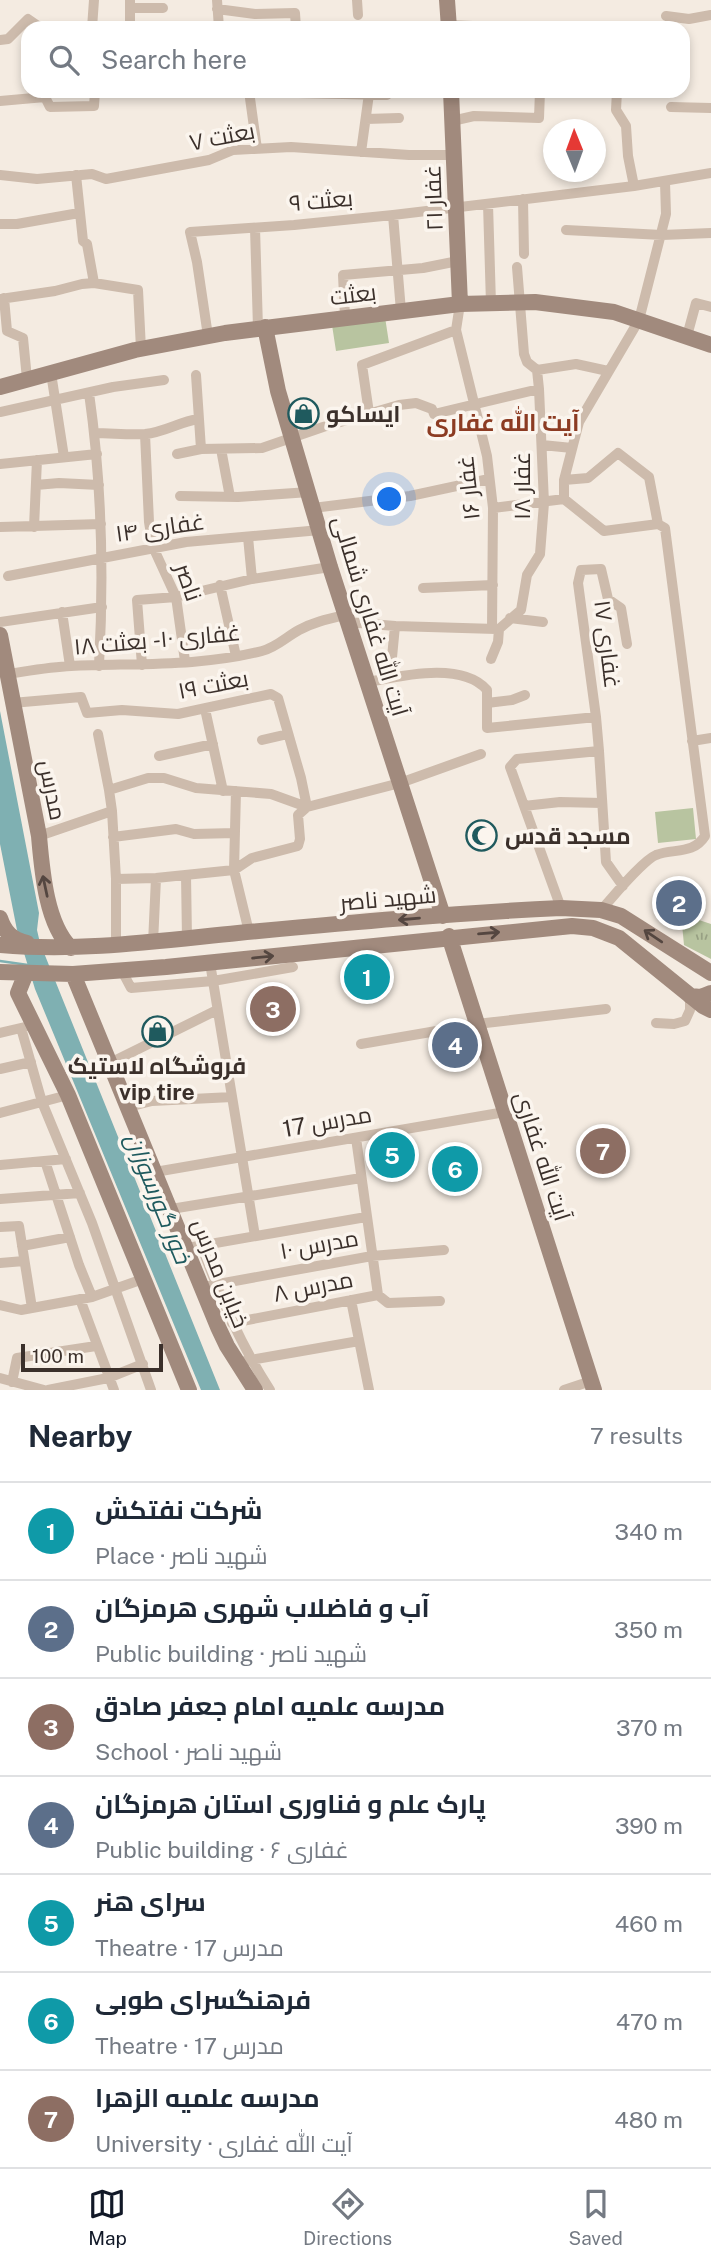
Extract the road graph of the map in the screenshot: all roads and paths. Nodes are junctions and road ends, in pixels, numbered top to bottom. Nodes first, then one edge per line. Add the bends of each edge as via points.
1 (94, 0) edge
2 (255, 0) edge
3 (357, 0) edge
4 (447, 0) edge
5 (130, 4) edge
6 (217, 4) edge
7 (163, 8) dead end
8 (255, 13) junction
9 (358, 15) dead end
10 (711, 15) edge
11 (666, 16) dead end
12 (92, 21) edge
13 (296, 21) edge
14 (449, 21) edge
15 (21, 26) edge
16 (0, 40) edge
17 (21, 98) edge
18 (47, 98) edge
19 (94, 98) edge
20 (250, 98) edge
21 (369, 98) edge
22 (451, 98) edge
23 (540, 98) edge
24 (617, 98) edge
25 (0, 101) edge
26 (671, 107) dead end
27 (711, 108) edge
28 (399, 118) dead end
29 (366, 119) junction
30 (452, 121) junction
31 (257, 149) junction
32 (361, 152) junction
33 (454, 155) junction
34 (711, 173) edge
35 (0, 175) edge
36 (76, 175) junction
37 (665, 181) junction
38 (634, 186) junction
39 (523, 200) junction
40 (488, 204) junction
41 (456, 207) junction
42 (79, 213) junction
43 (393, 215) junction
44 (0, 224) edge
45 (255, 228) junction
46 (566, 230) dead end
47 (711, 233) edge
48 (662, 235) junction
49 (524, 254) dead end
50 (458, 261) junction
51 (517, 267) dead end
52 (398, 271) junction
53 (94, 284) junction
54 (2, 298) edge
55 (521, 303) junction
56 (460, 304) junction
57 (491, 304) junction
58 (711, 307) edge
59 (401, 311) junction
60 (345, 317) junction
61 (639, 320) junction
62 (262, 328) junction
63 (456, 330) junction
64 (208, 336) junction
65 (687, 337) junction
66 (711, 345) edge
67 (141, 349) junction
68 (537, 370) junction
69 (608, 371) junction
70 (51, 373) junction
71 (196, 375) dead end
72 (27, 379) junction
73 (163, 380) dead end
74 (0, 387) edge
75 (539, 388) junction
76 (89, 393) junction
77 (56, 400) junction
78 (474, 405) junction
79 (0, 412) edge
80 (369, 413) junction
81 (198, 419) junction
82 (95, 433) junction
83 (145, 434) junction
84 (292, 437) junction
85 (542, 445) junction
86 (572, 448) junction
87 (201, 449) junction
88 (220, 449) junction
89 (97, 454) junction
90 (177, 454) dead end
91 (64, 457) junction
92 (37, 460) junction
93 (0, 464) edge
94 (489, 479) junction
95 (564, 480) junction
96 (36, 485) junction
97 (99, 485) junction
98 (180, 496) dead end
99 (230, 497) junction
100 (564, 499) junction
101 (311, 500) junction
102 (544, 503) junction
103 (493, 508) junction
104 (658, 523) junction
105 (101, 524) junction
106 (0, 527) edge
107 (34, 527) junction
108 (320, 530) junction
109 (248, 537) junction
110 (153, 547) junction
111 (101, 557) junction
112 (330, 567) junction
113 (8, 576) dead end
114 (252, 579) junction
115 (220, 585) junction
116 (493, 585) junction
117 (423, 588) dead end
118 (176, 597) junction
119 (102, 607) junction
120 (62, 612) junction
121 (346, 618) junction
122 (510, 618) junction
123 (0, 622) edge
124 (542, 622) dead end
125 (395, 626) junction
126 (495, 629) junction
127 (0, 635) edge
128 (626, 644) dead end
129 (236, 656) junction
130 (491, 659) dead end
131 (185, 661) junction
132 (142, 665) junction
133 (70, 666) junction
134 (99, 666) junction
135 (7, 674) junction
136 (390, 678) junction
137 (368, 682) junction
138 (525, 695) dead end
139 (12, 703) junction
140 (487, 703) junction
141 (205, 709) junction
142 (596, 717) junction
143 (99, 734) dead end
144 (288, 734) junction
145 (711, 738) edge
146 (262, 740) dead end
147 (692, 741) junction
148 (213, 744) junction
149 (599, 751) junction
150 (481, 754) dead end
151 (159, 756) dead end
152 (400, 783) junction
153 (110, 790) junction
154 (223, 791) junction
155 (236, 791) junction
156 (602, 803) junction
157 (524, 806) junction
158 (307, 807) junction
159 (111, 811) junction
160 (235, 833) junction
161 (39, 836) junction
162 (113, 837) junction
163 (234, 870) junction
164 (186, 875) junction
165 (156, 878) junction
166 (116, 879) junction
167 (623, 886) junction
168 (561, 908) junction
169 (601, 910) junction
170 (443, 916) junction
171 (0, 918) edge
172 (249, 932) junction
173 (216, 935) junction
174 (449, 936) junction
175 (184, 939) junction
176 (8, 943) edge
177 (153, 943) junction
178 (116, 946) junction
179 (71, 948) junction
180 (217, 962) junction
181 (184, 965) junction
182 (293, 967) dead end
183 (122, 971) junction
184 (0, 972) edge
185 (26, 973) junction
186 (711, 973) edge
187 (66, 974) junction
188 (0, 978) edge
189 (213, 981) junction
190 (711, 993) edge
191 (690, 996) junction
192 (606, 1009) dead end
193 (217, 1010) junction
194 (711, 1010) edge
195 (27, 1021) junction
196 (656, 1023) dead end
197 (477, 1024) junction
198 (0, 1033) edge
199 (361, 1044) dead end
200 (31, 1062) junction
201 (110, 1063) junction
202 (0, 1069) edge
203 (68, 1096) junction
204 (232, 1097) junction
205 (43, 1102) junction
206 (128, 1107) junction
207 (505, 1112) junction
208 (0, 1113) edge
209 (356, 1138) junction
210 (241, 1157) junction
211 (66, 1159) junction
212 (45, 1161) junction
213 (0, 1165) edge
214 (155, 1172) junction
215 (361, 1178) junction
216 (80, 1194) junction
217 (57, 1196) junction
218 (248, 1196) junction
219 (0, 1199) edge
220 (170, 1209) junction
221 (366, 1217) junction
222 (0, 1227) edge
223 (255, 1236) junction
224 (70, 1237) junction
225 (22, 1246) junction
226 (194, 1246) junction
227 (444, 1250) dead end
228 (372, 1256) junction
229 (24, 1261) junction
230 (0, 1264) edge
231 (143, 1279) junction
232 (209, 1285) junction
233 (117, 1289) junction
234 (378, 1295) junction
235 (92, 1297) junction
236 (80, 1299) junction
237 (351, 1300) junction
238 (440, 1301) dead end
239 (0, 1305) edge
240 (32, 1308) junction
241 (232, 1323) junction
242 (359, 1341) junction
243 (96, 1346) junction
244 (243, 1361) junction
245 (143, 1364) junction
246 (0, 1378) edge
247 (108, 1378) junction
248 (12, 1382) junction
249 (592, 1386) edge
250 (75, 1388) edge
251 (46, 1390) edge
252 (114, 1390) edge
253 (151, 1390) edge
254 (188, 1390) edge
255 (255, 1390) edge
256 (270, 1390) edge
257 (369, 1390) edge
258 (564, 1390) edge

1 - 12 street
2 - 8 street
3 - 9 street
4 - 14 street
5 - 7 street
6 - 8 street
8 - 13 street via 295,13
10 - 11 street via 689,19
15 - 16 street via 8,39
17 - 25 street
18 - 19 street via 50,107 94,106
20 - 31 street
21 - 29 street
22 - 30 street, غفار ۲۱
23 - 30 street via 539,118 474,116
24 - 38 street via 616,110 626,126
26 - 27 street
28 - 29 street
29 - 32 street
30 - 33 street, غفار ۲۱
31 - 32 street, بعثت ۷
31 - 36 street, بعثت ۷ via 233,150 220,157 106,179
32 - 33 street, بعثت ۷
33 - 41 street, غفار ۲۱
34 - 37 street, بعثت ۹
35 - 36 street, بعثت ۷ via 37,179
36 - 42 street
37 - 38 street, بعثت ۹
37 - 48 street
38 - 39 street, بعثت ۹
39 - 40 street, بعثت ۹
39 - 49 street
40 - 41 street, بعثت ۹
40 - 57 street
41 - 43 street, بعثت ۹
41 - 50 street, غفار ۲۱
42 - 44 street
42 - 53 street
43 - 45 street, بعثت ۹
43 - 52 street
45 - 62 street
45 - 64 street, بعثت ۹ via 190,232
46 - 48 street
47 - 48 street
48 - 61 street
50 - 52 street
50 - 56 street, غفار ۲۱
51 - 55 street, غفار ۱۸
52 - 59 street
52 - 60 street via 343,275
53 - 54 street
53 - 67 street via 138,290
54 - 72 street via 7,331 23,338
55 - 57 street, بعثت
55 - 61 street, بعثت via 614,312
55 - 68 street, غفار ۱۸ via 524,354
56 - 57 street, بعثت
56 - 59 street, بعثت
56 - 63 street, غفار ۱۶
58 - 65 street via 696,303
59 - 60 street, بعثت
60 - 62 street, بعثت
61 - 65 street, بعثت
61 - 69 street
62 - 64 street, بعثت
62 - 84 street, آیت الله غفاری شمالی
63 - 78 street, غفار ۱۶
63 - 80 street via 362,365
64 - 67 street, بعثت
65 - 66 street, بعثت
67 - 70 street, بعثت
68 - 69 street via 576,364
68 - 75 street, غفار ۱۸
69 - 86 street via 579,422
70 - 72 street, بعثت
70 - 77 street
71 - 81 street
72 - 74 street, بعثت
73 - 76 street
75 - 78 street
75 - 85 street, غفار ۱۸
76 - 77 street
76 - 82 street
77 - 79 street
77 - 91 street
78 - 80 street via 434,414 416,403
78 - 94 street, غفار ۱۶
80 - 84 street
81 - 83 street
81 - 87 street
82 - 83 street
82 - 89 street
83 - 110 street, ناصر
84 - 88 street via 262,448
84 - 101 street, آیت الله غفاری شمالی
85 - 86 street
85 - 102 street, غفار ۱۸
86 - 95 street
87 - 88 street
87 - 90 street
88 - 99 street
89 - 91 street
89 - 97 street
91 - 92 street
92 - 93 street
92 - 96 street
94 - 101 street via 410,496
94 - 103 street, غفار ۱۶
95 - 100 street
95 - 104 street via 588,478 618,453 649,477
96 - 97 street
96 - 107 street
97 - 105 street
98 - 99 street
99 - 101 street
100 - 102 street
100 - 104 street via 604,531
101 - 108 street, آیت الله غفاری شمالی
102 - 103 street
102 - 122 street, غفار ۱۸ via 540,554 527,575 521,610
103 - 116 street, غفار ۱۶
104 - 147 street via 665,528
105 - 107 street
105 - 111 street
106 - 107 street
108 - 109 street, غفاری ۱۴
108 - 112 street, آیت الله غفاری شمالی
109 - 110 street, غفاری ۱۴
109 - 114 street
110 - 111 street, غفاری ۱۴
110 - 118 street, ناصر
111 - 113 street, غفاری ۱۴
111 - 119 street
112 - 114 street
112 - 121 street, آیت الله غفاری شمالی
114 - 115 street
115 - 118 street
115 - 129 street
116 - 117 street
116 - 126 street, غفار ۱۶
118 - 131 street, ناصر
118 - 132 street via 137,600
119 - 120 street
119 - 134 street
120 - 123 street
120 - 133 street
121 - 125 street, غفاری ۱۰ - بعثت ۱۸
121 - 129 street, غفاری ۱۰ - بعثت ۱۸ via 315,622 281,644
121 - 137 street, آیت الله غفاری شمالی
122 - 124 street
122 - 126 street, غفار ۱۸
125 - 126 street, غفاری ۱۰ - بعثت ۱۸
125 - 136 street
126 - 130 street via 498,642
127 - 135 street, مدرس
128 - 142 street, غفاری ۱۷ via 621,608 608,599 601,569 581,570
129 - 131 street, غفاری ۱۰ - بعثت ۱۸
131 - 132 street, غفاری ۱۰ - بعثت ۱۸
132 - 134 street, غفاری ۱۰ - بعثت ۱۸
133 - 134 street, غفاری ۱۰ - بعثت ۱۸
133 - 135 street, غفاری ۱۰ - بعثت ۱۸
135 - 139 street, مدرس
136 - 137 street
136 - 140 street via 454,674 481,684 487,690
137 - 152 street, آیت الله غفاری شمالی
138 - 140 street
139 - 141 street, بعثت ۱۹ via 81,697 87,713 169,714
139 - 161 street, مدرس
140 - 142 street, غفاری ۱۷ via 487,728
141 - 144 street, بعثت ۱۹ via 271,694 278,698
141 - 148 street
142 - 149 street
143 - 153 street
144 - 146 street
144 - 158 street, بعثت ۱۹
145 - 147 street
147 - 167 street via 705,836 699,845 684,851 652,857
148 - 151 street
148 - 154 street
149 - 156 street
149 - 157 street via 517,759 510,767
150 - 152 street
152 - 158 street
152 - 170 street, آیت الله غفاری شمالی
153 - 154 street via 164,778
153 - 159 street
154 - 155 street
155 - 158 street via 271,794
155 - 160 street
156 - 157 street
156 - 167 street via 606,862
157 - 168 street
158 - 163 street via 298,815 298,846 252,858
159 - 161 street
159 - 162 street
160 - 162 street via 194,834 176,829
160 - 163 street
179 -> 161 street, مدرس via 61,936 49,903
162 - 166 street
163 - 164 street
163 - 172 street
164 - 165 street
164 - 175 street
165 - 166 street
165 - 177 street
166 - 178 street
167 - 169 street
168 - 169 street, شهید ناصر
168 - 170 street, شهید ناصر
186 -> 169 street, شهید ناصر via 621,916
170 -> 172 street, شهید ناصر
171 - 176 street
172 - 173 street, شهید ناصر
173 - 175 street, شهید ناصر
173 - 180 street via 210,950
180 -> 174 street, شهید ناصر
174 -> 191 street, شهید ناصر via 593,928 619,938
174 - 197 street, آیت الله غفاری
175 - 177 street, شهید ناصر
175 - 181 street via 191,955
176 - 179 street, شهید ناصر
177 - 178 street, شهید ناصر
178 - 179 street, شهید ناصر
180 - 181 street, شهید ناصر
180 - 189 street
181 - 183 street, شهید ناصر
182 - 189 street
183 - 187 street, شهید ناصر
183 - 189 street via 131,988
184 - 185 street, شهید ناصر
185 - 187 street, شهید ناصر
185 - 195 street via 18,993
187 - 201 street, خیابن مدرس
188 - 195 street via 9,985
189 - 193 street
190 - 191 street
191 - 194 street, شهید ناصر
191 - 196 street via 685,1021
192 - 197 street
193 - 201 street
193 - 204 street
195 - 198 street
195 - 200 street
195 - 203 street
197 - 199 street
197 - 207 street, آیت الله غفاری
200 - 202 street
200 - 205 street
201 - 206 street, خیابن مدرس
203 - 205 street
203 - 231 street
204 - 206 street via 152,1101
204 - 210 street
205 - 208 street
205 - 211 street
206 - 214 street, خیابن مدرس
207 - 209 street, مدرس 17
207 - 249 street, آیت الله غفاری
209 - 210 street, مدرس 17
209 - 215 street
210 - 214 street, مدرس 17
210 - 218 street
211 - 212 street
211 - 216 street
212 - 213 street
212 - 217 street
214 - 220 street, خیابن مدرس
215 - 218 street
215 - 221 street
216 - 217 street
216 - 233 street
217 - 219 street
217 - 224 street
218 - 220 street
218 - 223 street
220 - 226 street, خیابن مدرس
221 - 223 street
221 - 228 street
222 - 225 street via 19,1226
223 - 226 street
224 - 225 street
224 - 235 street
225 - 229 street
226 - 232 street, خیابن مدرس
227 - 228 street, مدرس ۱۰
228 - 232 street, مدرس ۱۰
228 - 234 street
229 - 230 street
229 - 240 street
231 - 233 street
231 - 254 street
232 - 241 street
232 - 244 street, خیابن مدرس via 227,1346
233 - 235 street
233 - 245 street
234 - 237 street, مدرس ۸
234 - 238 street, مدرس ۸ via 388,1303
235 - 236 street
236 - 240 street
236 - 243 street
237 - 241 street, مدرس ۸
237 - 242 street
239 - 240 street
241 - 244 street
242 - 244 street
242 - 257 street
243 - 247 street
243 - 248 street via 17,1358
244 - 255 street, خیابن مدرس
244 - 256 street
245 - 247 street
245 - 253 street
246 - 248 street
247 - 250 street
247 - 252 street
248 - 251 street
249 - 258 street
250 - 251 street

